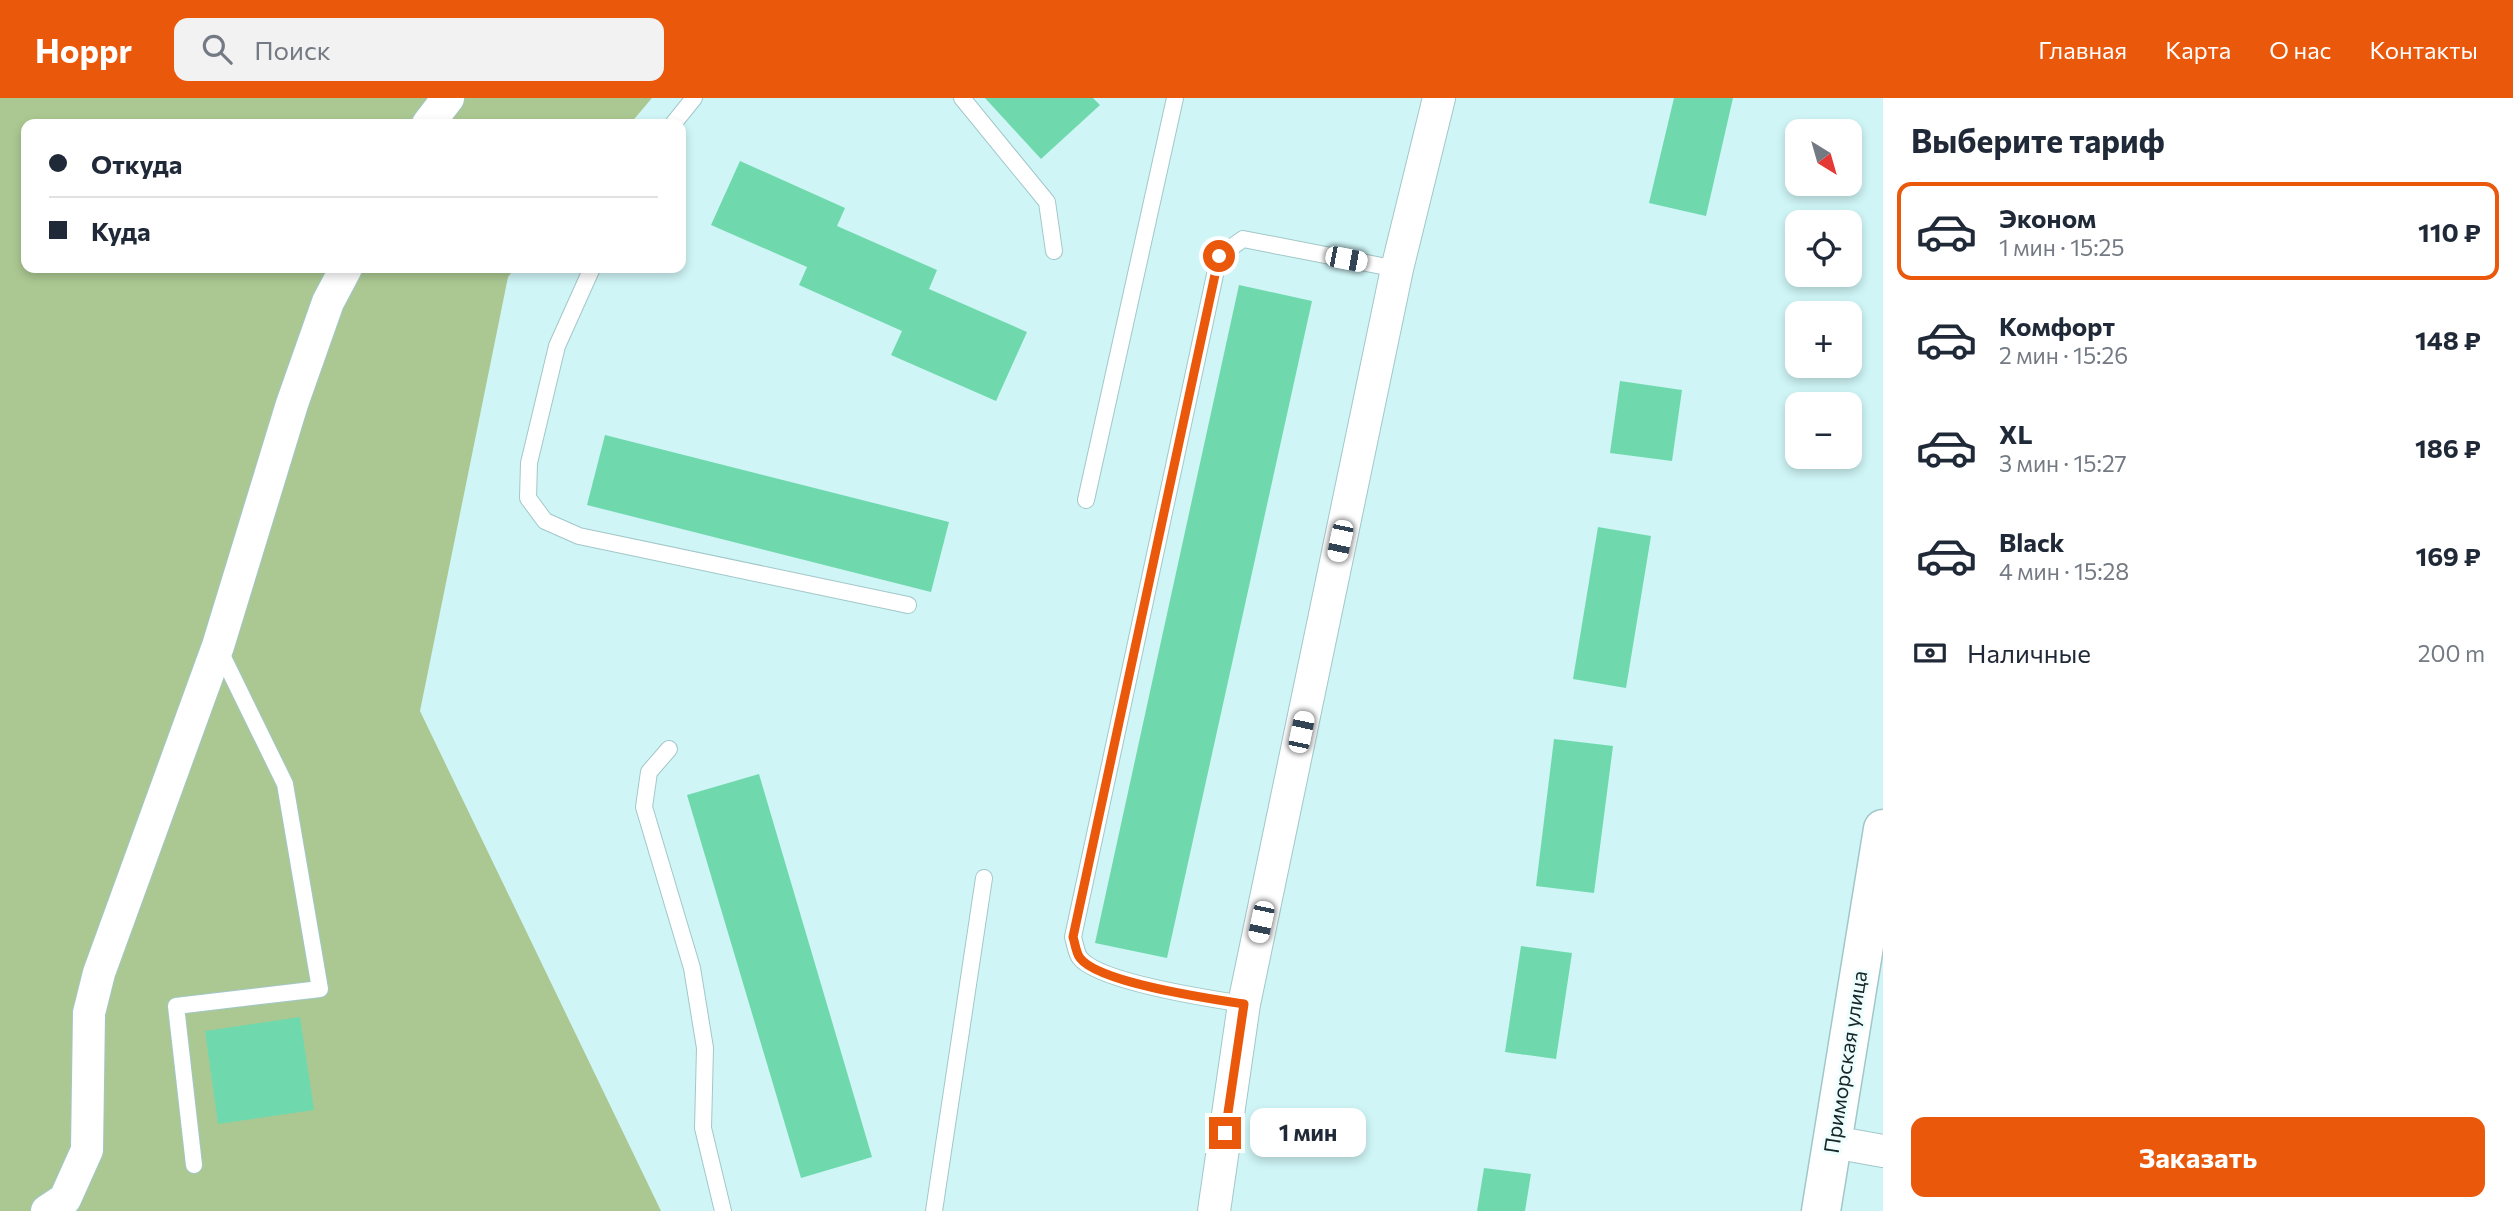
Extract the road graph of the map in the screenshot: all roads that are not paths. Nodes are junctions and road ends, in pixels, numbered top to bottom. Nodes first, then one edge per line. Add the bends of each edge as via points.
1 (448, 98) edge
2 (694, 98) edge
3 (962, 98) edge
4 (1175, 98) edge
5 (1439, 98) edge
6 (432, 119) edge
7 (677, 119) edge
8 (1054, 251) dead end
9 (1397, 268) junction
10 (343, 273) edge
11 (590, 273) edge
12 (1086, 500) dead end
13 (908, 604) dead end
14 (218, 646) junction
15 (669, 749) dead end
16 (1883, 829) edge
17 (984, 878) dead end
18 (1244, 1004) junction
19 (1833, 1142) junction
20 (1883, 1151) edge
21 (194, 1165) dead end
22 (47, 1211) edge
23 (723, 1211) edge
24 (934, 1211) edge
25 (1214, 1211) edge
26 (1821, 1211) edge

1 - 6 street
2 - 7 lane
3 - 8 lane via 1047,202
4 - 12 lane
5 - 9 street
9 - 18 street
9 - 18 lane via 1243,240 1219,256 1073,937 1079,958 1095,969 1177,993
10 - 14 street via 328,302 292,404
11 - 13 lane via 557,346 529,463 528,498 545,522 579,536
14 - 21 lane via 285,784 320,989 176,1006
14 - 22 street via 99,973 89,1013 87,1150 65,1199
15 - 23 lane via 649,772 644,807 692,968 705,1048 703,1128
16 - 19 highway, Приморская улица
17 - 24 lane
18 - 25 street
19 - 20 street
19 - 26 highway, Приморская улица

